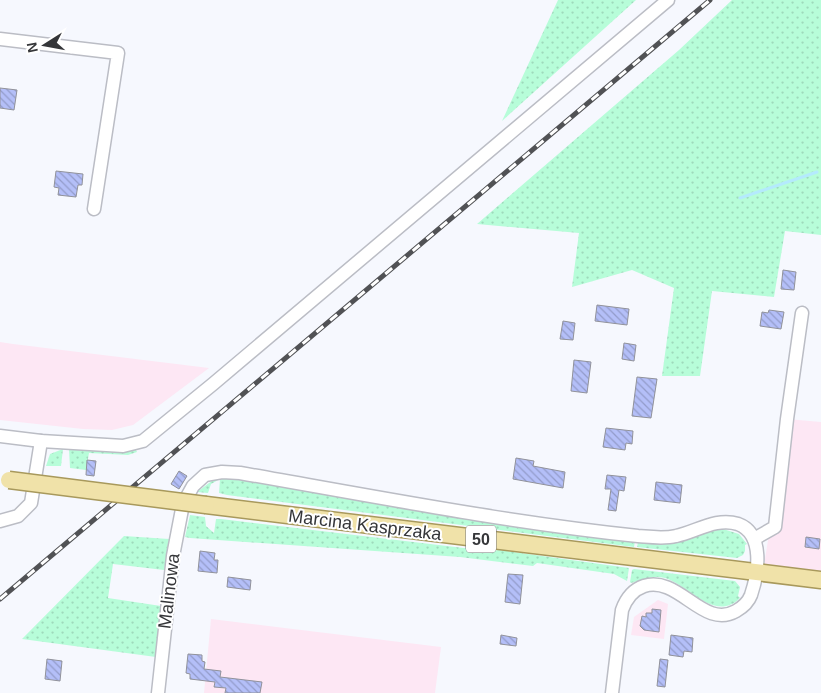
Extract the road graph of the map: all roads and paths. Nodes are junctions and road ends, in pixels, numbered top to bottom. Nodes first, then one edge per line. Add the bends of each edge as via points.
1 (668, 0) edge
2 (0, 38) edge
3 (94, 209) dead end
4 (802, 313) dead end
5 (0, 436) edge
6 (40, 441) junction
7 (5, 479) edge
8 (189, 492) joint
9 (0, 521) edge
10 (754, 539) junction
11 (756, 572) junction
12 (821, 580) edge
13 (158, 693) edge
14 (612, 693) edge

1 - 6 street via 143,441 123,446
2 - 3 street via 118,53
4 - 10 street via 775,527
5 - 6 street
6 - 9 street via 30,503 18,516
7 - 11 main road, Marcina Kasprzaka / 50, bridge
8 - 10 street, Marcina Kasprzaka via 206,475 240,473 499,518 639,536 677,536 728,522 739,525
8 - 13 street, Malinowa via 183,504 173,556
10 - 11 street
11 - 12 main road, Marcina Kasprzaka / 50
11 - 14 street via 745,606 732,614 718,615 703,610 660,584 639,588 627,597 622,610

